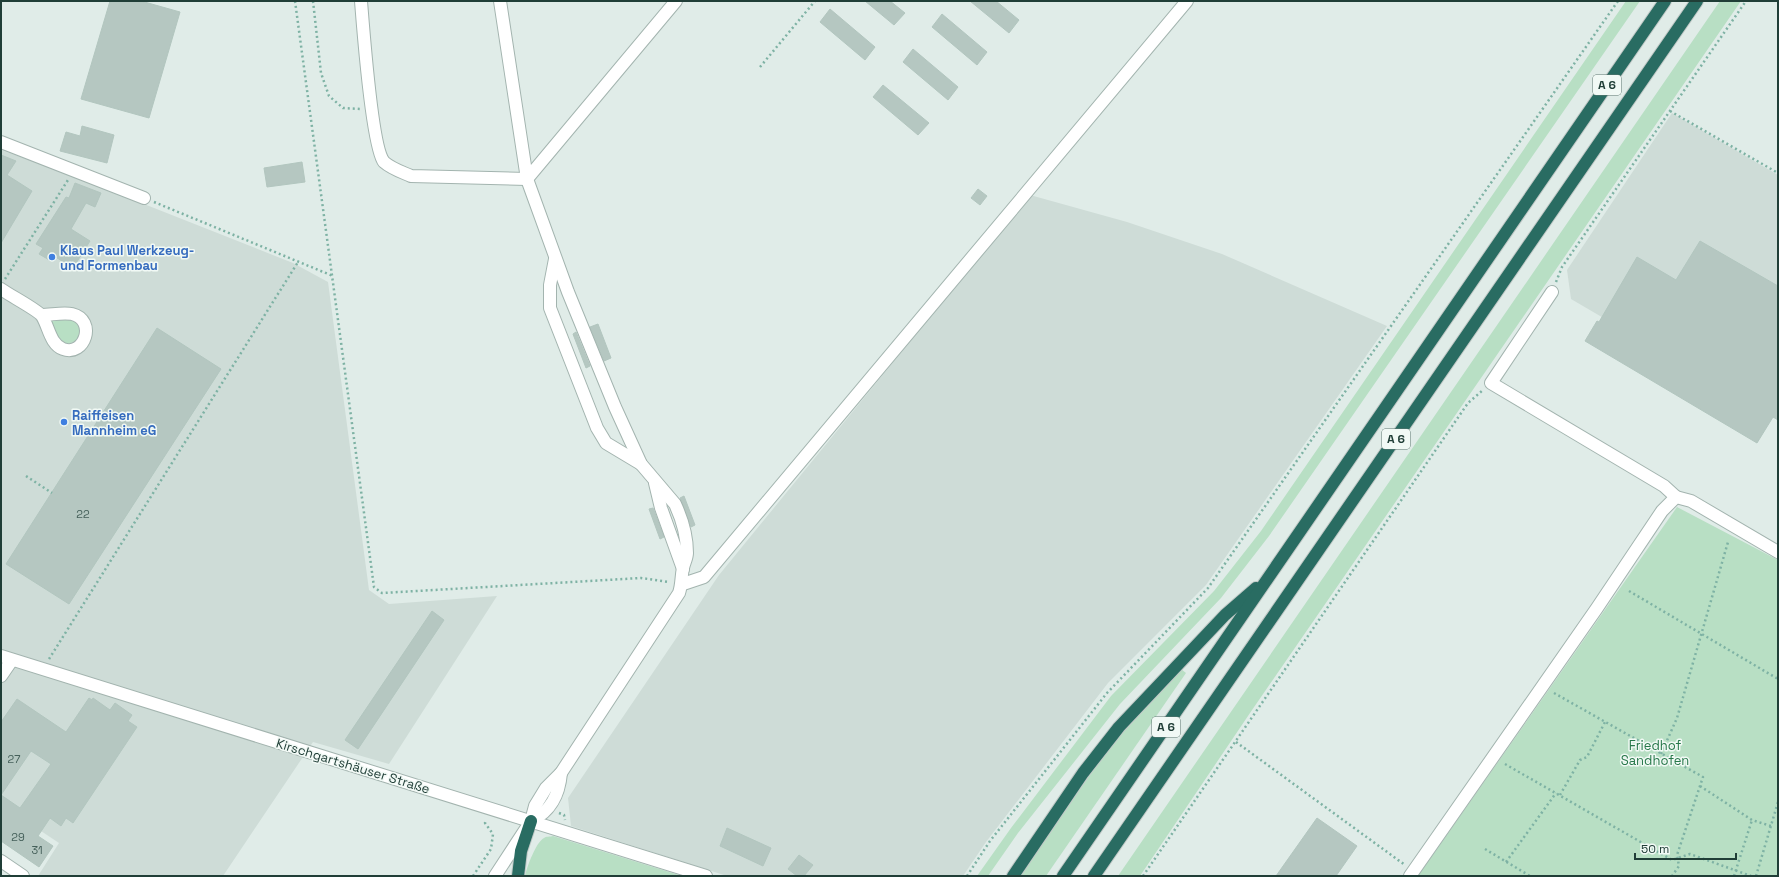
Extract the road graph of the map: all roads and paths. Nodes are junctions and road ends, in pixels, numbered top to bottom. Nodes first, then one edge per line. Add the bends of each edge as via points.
1 (295, 1) edge
2 (313, 1) edge
3 (361, 1) edge
4 (500, 1) edge
5 (676, 1) edge
6 (815, 1) edge
7 (1188, 1) edge
8 (1618, 1) edge
9 (1665, 1) edge
10 (1697, 1) edge
11 (1746, 1) edge
12 (760, 67) dead end
13 (372, 110) junction
14 (1670, 110) junction
15 (1, 142) edge
16 (74, 171) junction
17 (1778, 173) edge
18 (527, 179) junction
19 (144, 198) joint
20 (556, 258) junction
21 (298, 262) junction
22 (333, 276) junction
23 (1, 284) edge
24 (1, 289) edge
25 (1552, 292) joint
26 (41, 315) dead end
27 (1491, 383) junction
28 (641, 464) junction
29 (26, 476) dead end
30 (52, 493) dead end
31 (1676, 496) junction
32 (1728, 542) dead end
33 (1778, 552) edge
34 (1268, 579) junction
35 (682, 584) junction
36 (1629, 592) dead end
37 (1702, 634) junction
38 (7, 658) edge
39 (42, 669) junction
40 (1, 676) edge
41 (1778, 679) edge
42 (1554, 693) dead end
43 (1605, 722) junction
44 (1236, 742) junction
45 (1661, 754) junction
46 (1505, 764) dead end
47 (1700, 786) junction
48 (1556, 793) junction
49 (1560, 796) junction
50 (1778, 802) edge
51 (491, 808) junction
52 (1752, 820) junction
53 (531, 821) junction
54 (1771, 826) junction
55 (1485, 849) dead end
56 (1678, 858) junction
57 (1, 861) edge
58 (1506, 862) junction
59 (1735, 870) junction
60 (1411, 874) edge
61 (23, 876) edge
62 (473, 876) edge
63 (495, 876) edge
64 (518, 876) edge
65 (706, 876) edge
66 (967, 876) edge
67 (1014, 876) edge
68 (1063, 876) edge
69 (1094, 876) edge
70 (1143, 876) edge
71 (1530, 876) edge
72 (1672, 876) edge
73 (1734, 876) edge
74 (1751, 876) edge
75 (1756, 876) edge

1 - 22 path
2 - 13 path via 322,73 329,96 342,108
3 - 13 street
4 - 18 street
5 - 18 street
6 - 12 path
7 - 35 street via 704,577
8 - 66 path via 1208,588 1107,693 990,842
9 - 34 highway, A 6
10 - 69 highway, A 6
11 - 14 path
13 - 18 street via 383,161 394,169 411,176
14 - 17 path
14 - 25 path via 1562,267
15 - 16 street
16 - 19 street
16 - 23 path
18 - 20 street
19 - 21 path
20 - 28 street via 615,407
20 - 28 street via 550,285 550,308 597,428 606,443
21 - 22 path
21 - 39 path
22 - 35 path via 374,587 382,593 642,578
24 - 26 street
25 - 27 street
27 - 31 street via 1664,486
27 - 44 path via 1468,403
28 - 35 street via 654,478 683,569
29 - 30 path
31 - 33 street via 1691,501
31 - 60 street via 1662,511
32 - 37 path
34 - 67 highway via 1224,615 1119,727 1083,773
34 - 68 highway, A 6
35 - 53 street via 679,593 561,773 542,794
36 - 37 path
37 - 41 path
37 - 45 path via 1677,718
38 - 39 street, Kirschgartshäuser Straße
38 - 40 street
39 - 51 street, Kirschgartshäuser Straße
42 - 43 path
43 - 45 path
43 - 49 path via 1587,756 1580,760
44 - 60 path
44 - 70 path
45 - 47 path via 1703,777
46 - 48 path
47 - 52 path
47 - 56 path
48 - 49 path
48 - 58 path
49 - 56 path via 1672,860
50 - 54 path
51 - 53 street, Kirschgartshäuser Straße
51 - 62 path via 485,823 493,834 491,849
52 - 54 path
52 - 59 path
53 - 63 street
53 - 64 highway via 521,851
53 - 65 street, Kirschgartshäuser Straße
54 - 75 path
55 - 58 path
56 - 59 path via 1690,854
56 - 72 path via 1679,866
57 - 61 street
58 - 71 path
59 - 73 path
59 - 74 path

